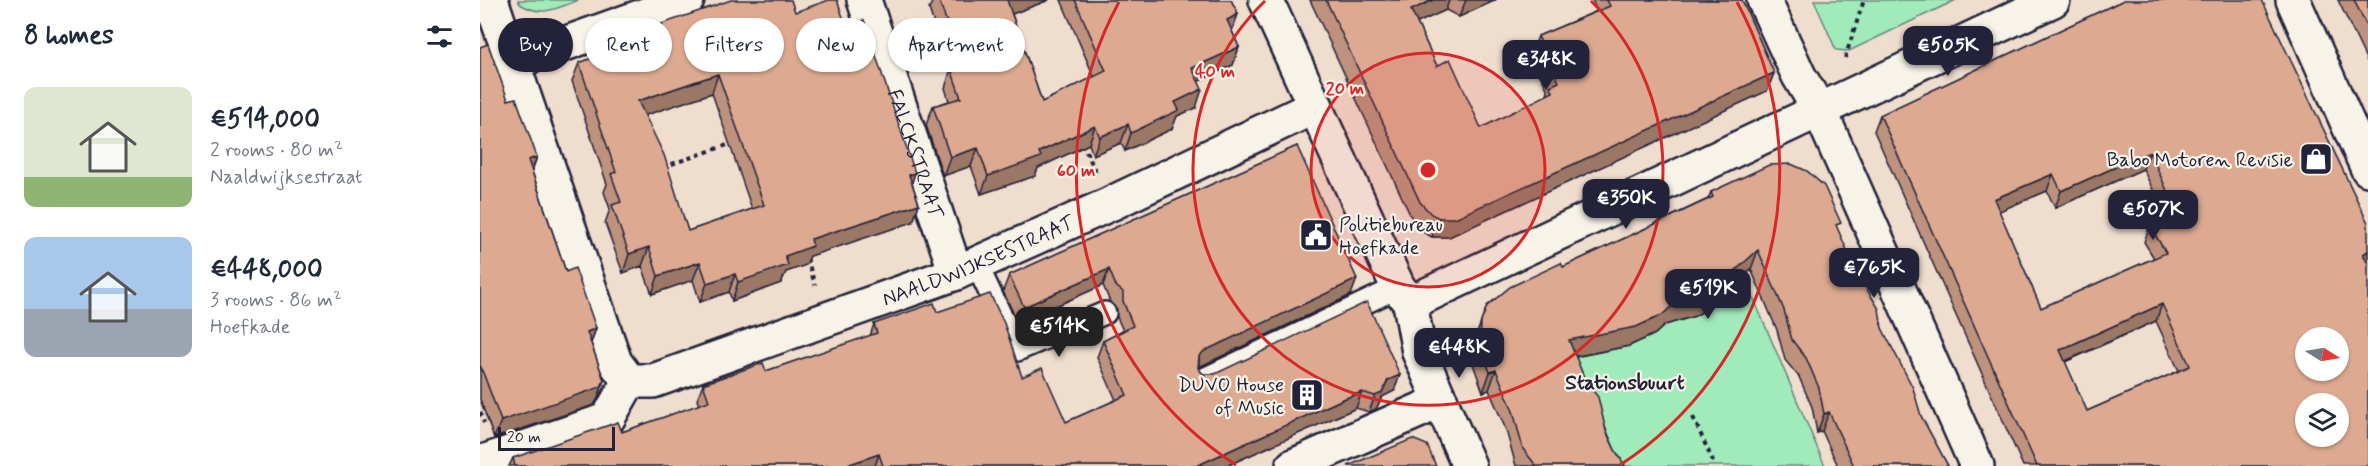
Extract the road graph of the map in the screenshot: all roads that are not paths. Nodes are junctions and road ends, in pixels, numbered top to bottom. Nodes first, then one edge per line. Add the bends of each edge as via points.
1 (491, 0) edge
2 (687, 0) edge
3 (864, 0) edge
4 (1266, 0) edge
5 (1764, 0) edge
6 (2053, 0) edge
7 (2293, 0) edge
8 (498, 19) edge
9 (573, 41) edge
10 (517, 72) edge
11 (1316, 106) junction
12 (1820, 111) junction
13 (2368, 169) edge
14 (966, 268) junction
15 (1404, 295) junction
16 (1105, 313) dead end
17 (1204, 379) edge
18 (629, 381) junction
19 (1441, 401) junction
20 (480, 463) edge
21 (1293, 466) edge
22 (1469, 466) edge
23 (1977, 466) edge

1 - 8 street
2 - 9 street
3 - 14 street, FALCKSTRAAT
4 - 11 street
5 - 12 street
6 - 12 street
7 - 13 street
10 - 18 street via 615,362
11 - 14 street, NAALDWIJKSESTRAAT
11 - 15 street
12 - 15 street
12 - 23 street
14 - 16 lane via 1017,350
14 - 18 street, NAALDWIJKSESTRAAT via 653,381
15 - 17 lane
15 - 19 street via 1419,352
18 - 20 street via 607,420
19 - 21 street
19 - 22 street

